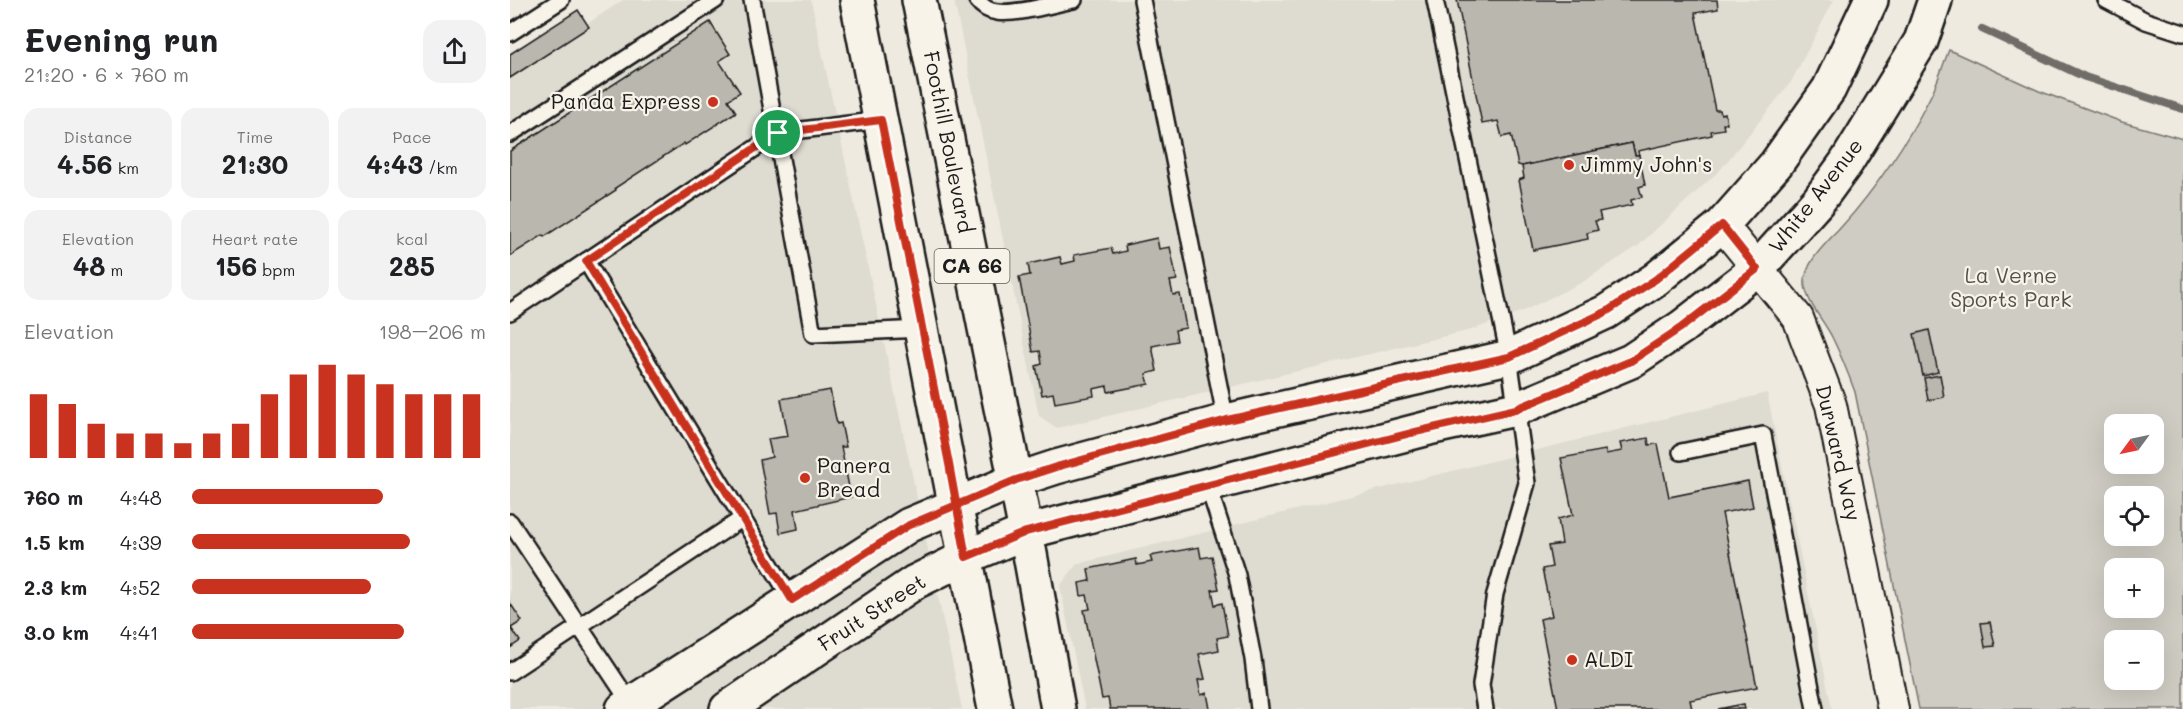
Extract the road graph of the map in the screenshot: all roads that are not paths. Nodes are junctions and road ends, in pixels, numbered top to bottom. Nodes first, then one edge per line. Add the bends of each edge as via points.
1 (561, 0) edge
2 (716, 0) edge
3 (752, 0) edge
4 (857, 0) edge
5 (919, 0) edge
6 (977, 0) edge
7 (1074, 0) edge
8 (1142, 0) edge
9 (1435, 0) edge
10 (1871, 0) edge
11 (1935, 0) edge
12 (2106, 0) edge
13 (510, 33) edge
14 (2183, 33) edge
15 (881, 120) junction
16 (778, 133) junction
17 (510, 134) edge
18 (1722, 225) junction
19 (586, 261) junction
20 (1757, 269) junction
21 (510, 312) edge
22 (922, 329) junction
23 (1509, 357) junction
24 (1516, 409) junction
25 (1227, 420) junction
26 (1681, 452) dead end
27 (1016, 480) junction
28 (1209, 486) junction
29 (955, 504) junction
30 (743, 518) junction
31 (510, 522) edge
32 (1026, 532) junction
33 (966, 557) junction
34 (792, 600) junction
35 (579, 626) junction
36 (510, 672) edge
37 (627, 707) edge
38 (727, 709) edge
39 (995, 709) edge
40 (1058, 709) edge
41 (1259, 709) edge
42 (1485, 709) edge
43 (1815, 709) edge
44 (1893, 709) edge

1 - 13 lane
2 - 17 lane
3 - 16 lane
4 - 15 main road, CA 66
5 - 27 main road, Foothill Boulevard / CA 66
6 - 7 lane via 983,8 996,12
8 - 25 lane
9 - 23 lane
10 - 18 main road via 1829,89 1801,132
11 - 20 main road, White Avenue via 1921,41 1846,163 1819,200
12 - 14 lane via 2146,21
15 - 16 lane
15 - 22 main road, CA 66
16 - 19 lane
16 - 22 lane via 813,334
18 - 20 street, Durward Way
18 - 23 main road via 1656,279 1606,312
19 - 21 lane
19 - 30 lane
20 - 24 main road, White Avenue via 1631,361
20 - 44 street, Durward Way via 1798,318 1831,405
22 - 29 main road, CA 66
23 - 24 lane
23 - 25 main road
24 - 28 main road, White Avenue
24 - 42 lane via 1527,483 1495,594 1481,685
25 - 27 main road
26 - 43 lane via 1763,435
27 - 29 main road
27 - 32 main road, Foothill Boulevard / CA 66
28 - 32 main road, White Avenue
28 - 41 lane via 1236,574
29 - 33 main road, CA 66
29 - 34 main road via 909,525
30 - 34 lane
30 - 35 lane
31 - 35 lane
32 - 33 main road, Fruit Street
32 - 40 main road, Foothill Boulevard / CA 66
33 - 38 main road, Fruit Street via 915,582
33 - 39 main road, CA 66
34 - 37 main road
35 - 36 lane
35 - 37 lane

